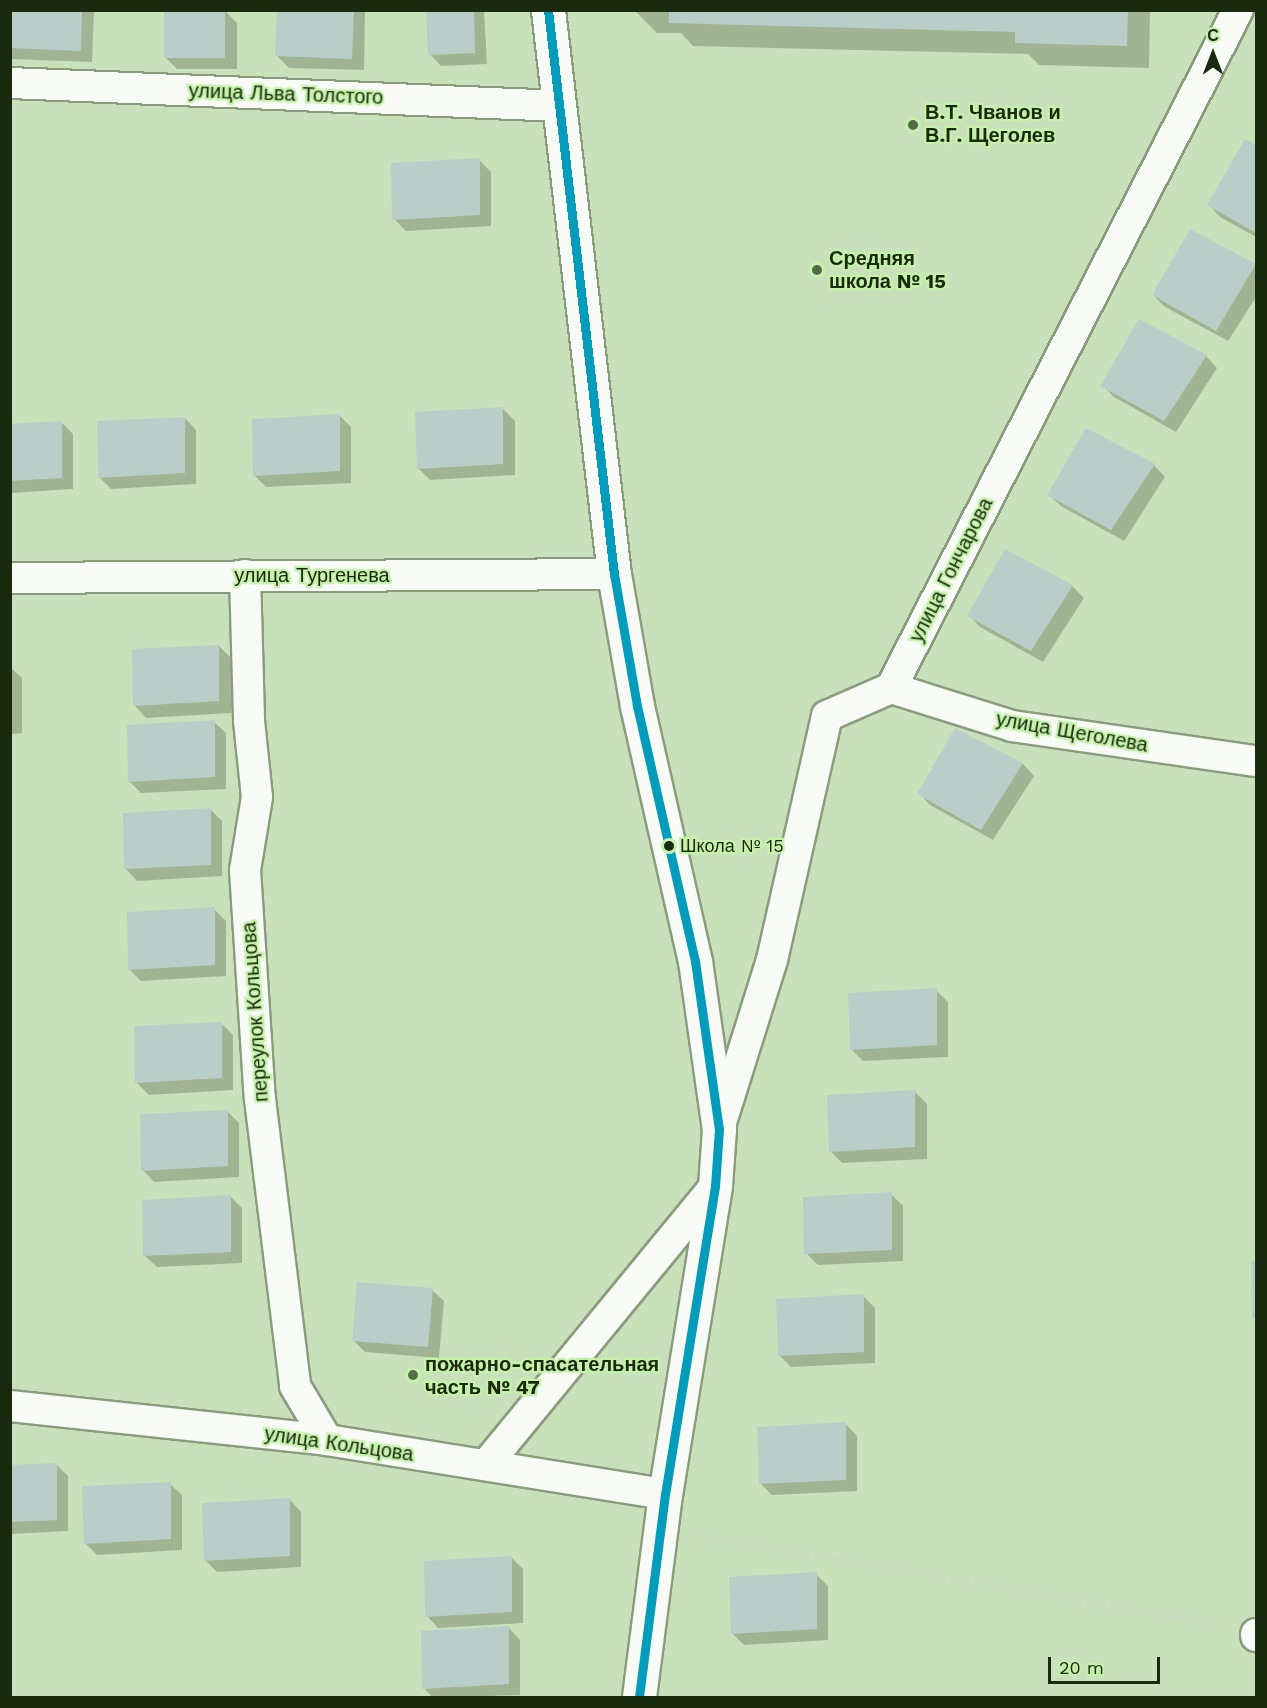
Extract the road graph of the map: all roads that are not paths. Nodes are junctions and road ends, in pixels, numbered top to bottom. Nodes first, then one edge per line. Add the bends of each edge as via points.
1 (548, 10) edge
2 (1238, 10) edge
3 (10, 83) edge
4 (561, 106) junction
5 (614, 574) junction
6 (245, 575) junction
7 (10, 578) edge
8 (891, 688) junction
9 (1257, 762) edge
10 (719, 1130) junction
11 (715, 1186) junction
12 (10, 1406) edge
13 (327, 1440) junction
14 (486, 1465) junction
15 (665, 1494) junction
16 (639, 1698) edge

1 - 4 street
2 - 8 street, улица Гончарова
3 - 4 street, улица Льва Толстого
4 - 5 street
5 - 6 street, улица Тургенева
5 - 10 street via 638,706 695,961
6 - 7 street, улица Тургенева
6 - 13 street, переулок Кольцова via 249,721 257,797 245,870 260,1099 295,1386
8 - 9 street, улица Щеголева via 1012,726
8 - 10 street via 827,716 772,960
10 - 11 street
11 - 14 street
11 - 15 street
12 - 13 street, улица Кольцова
13 - 14 street, улица Кольцова
14 - 15 street, улица Кольцова
15 - 16 street

